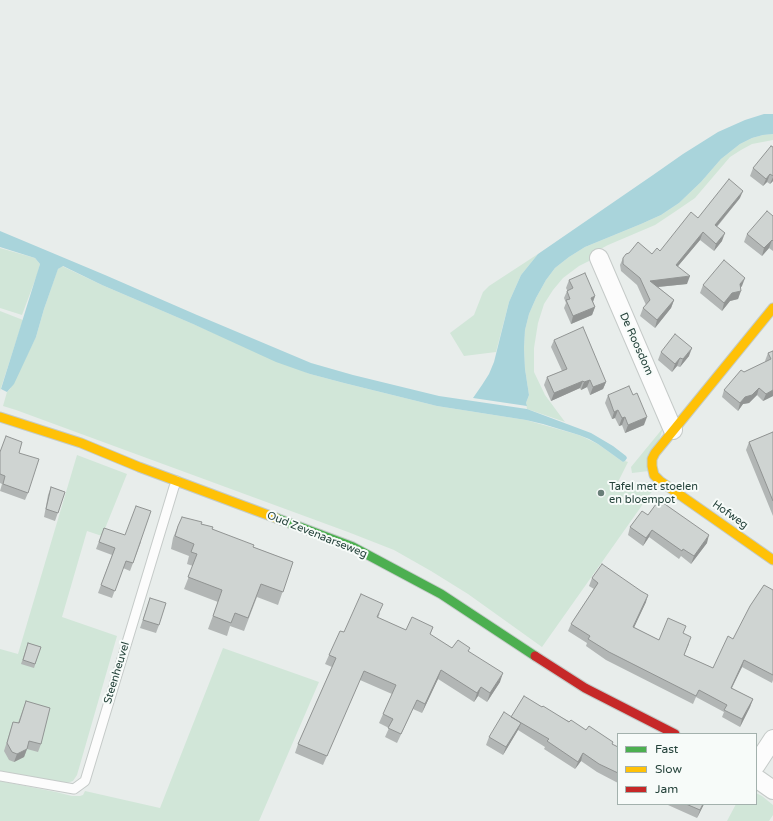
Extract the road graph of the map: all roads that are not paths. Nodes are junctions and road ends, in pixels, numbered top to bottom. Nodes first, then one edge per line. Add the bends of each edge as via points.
1 (599, 258) dead end
2 (773, 308) edge
3 (0, 417) edge
4 (673, 430) junction
5 (177, 481) junction
6 (773, 560) edge
7 (673, 733) edge
8 (773, 739) edge
9 (757, 763) edge
10 (0, 776) edge
11 (757, 779) edge
12 (773, 790) edge

1 - 4 street, De Roosdom
2 - 4 street
3 - 5 street, Oud Zevenaarseweg via 81,443
4 - 6 street, Hofweg via 652,459 654,475 660,482
5 - 7 street, Oud Zevenaarseweg via 353,547 442,594 585,688
5 - 10 lane, Steenheuvel via 84,781 74,789
8 - 9 street
11 - 12 street

